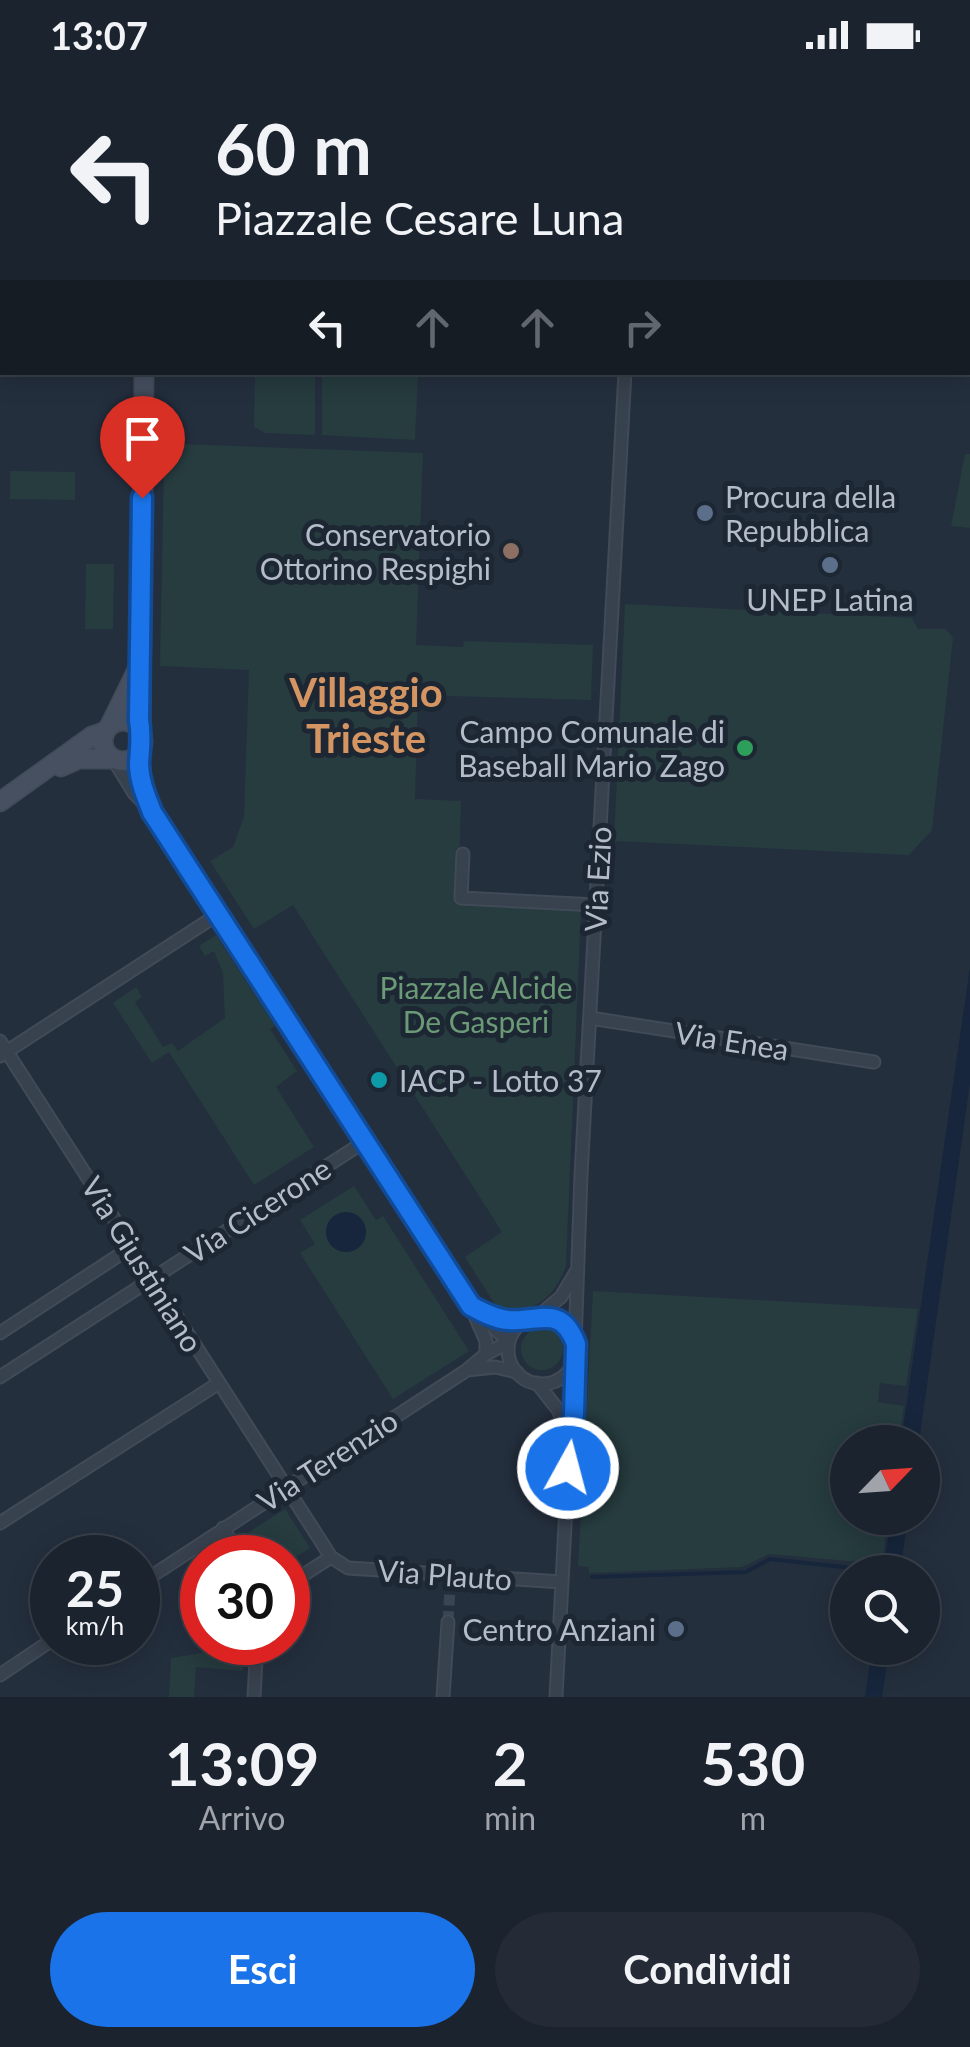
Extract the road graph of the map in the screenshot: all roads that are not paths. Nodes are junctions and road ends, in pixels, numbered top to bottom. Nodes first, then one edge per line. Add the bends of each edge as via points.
1 (144, 375) edge
2 (625, 375) edge
3 (140, 665) junction
4 (108, 728) junction
5 (141, 741) junction
6 (113, 759) junction
7 (42, 775) junction
8 (0, 802) edge
9 (152, 812) junction
10 (463, 854) dead end
11 (596, 905) junction
12 (216, 915) junction
13 (590, 1018) junction
14 (2, 1050) edge
15 (874, 1062) dead end
16 (364, 1142) junction
17 (133, 1246) junction
18 (578, 1266) junction
19 (153, 1278) junction
20 (471, 1306) junction
21 (532, 1318) junction
22 (0, 1333) edge
23 (509, 1342) junction
24 (576, 1344) junction
25 (486, 1354) junction
26 (573, 1364) junction
27 (468, 1370) junction
28 (517, 1372) junction
29 (0, 1376) edge
30 (219, 1383) junction
31 (536, 1384) junction
32 (569, 1449) junction
33 (287, 1487) junction
34 (0, 1524) edge
35 (223, 1528) junction
36 (227, 1535) edge
37 (332, 1557) junction
38 (160, 1570) edge
39 (310, 1571) edge
40 (451, 1574) junction
41 (562, 1582) junction
42 (450, 1589) tunnel mouth
43 (448, 1622) tunnel mouth
44 (30, 1654) edge
45 (256, 1665) edge
46 (0, 1674) edge
47 (254, 1697) edge
48 (443, 1697) edge
49 (556, 1697) edge

1 - 3 main road
2 - 11 street, Via Ezio
3 - 4 main road
3 - 5 main road
4 - 5 main road via 124,720
4 - 6 main road via 104,750
4 - 7 main road
5 - 6 main road via 125,761
5 - 9 street via 140,777
6 - 7 main road via 79,759
6 - 9 street
7 - 8 main road
9 - 12 street
10 - 11 street via 461,898
11 - 13 street, Via Ezio
12 - 14 street
12 - 16 street
13 - 15 street, Via Enea
13 - 18 street, Via Ezio
14 - 17 street, Via Giustiniano
16 - 19 street, Via Cicerone
16 - 20 street
17 - 19 street, Via Giustiniano
17 - 22 street, Via Cicerone
18 - 21 street via 561,1297
18 - 24 street, Via Ezio
19 - 29 street, Via Cicerone
19 - 30 street, Via Giustiniano
20 - 21 street via 498,1318
20 - 23 street
20 - 25 street
21 - 23 street
21 - 24 street via 557,1320
23 - 25 street, Via Terenzio
23 - 28 street
24 - 26 street
25 - 27 street, Via Terenzio
26 - 31 street via 562,1378
26 - 32 street
27 - 28 street
27 - 33 street, Via Terenzio
28 - 31 street
30 - 33 street, Via Giustiniano
30 - 34 street
31 - 32 street via 558,1411
32 - 41 street
33 - 35 street, Via Terenzio
33 - 37 street, Via Giustiniano
35 - 36 street
35 - 38 street, Via Terenzio
37 - 39 street
37 - 40 street, Via Plauto via 348,1568
40 - 41 street, Via Plauto
40 - 42 street
41 - 49 street
43 - 48 street
44 - 46 street
45 - 47 street

